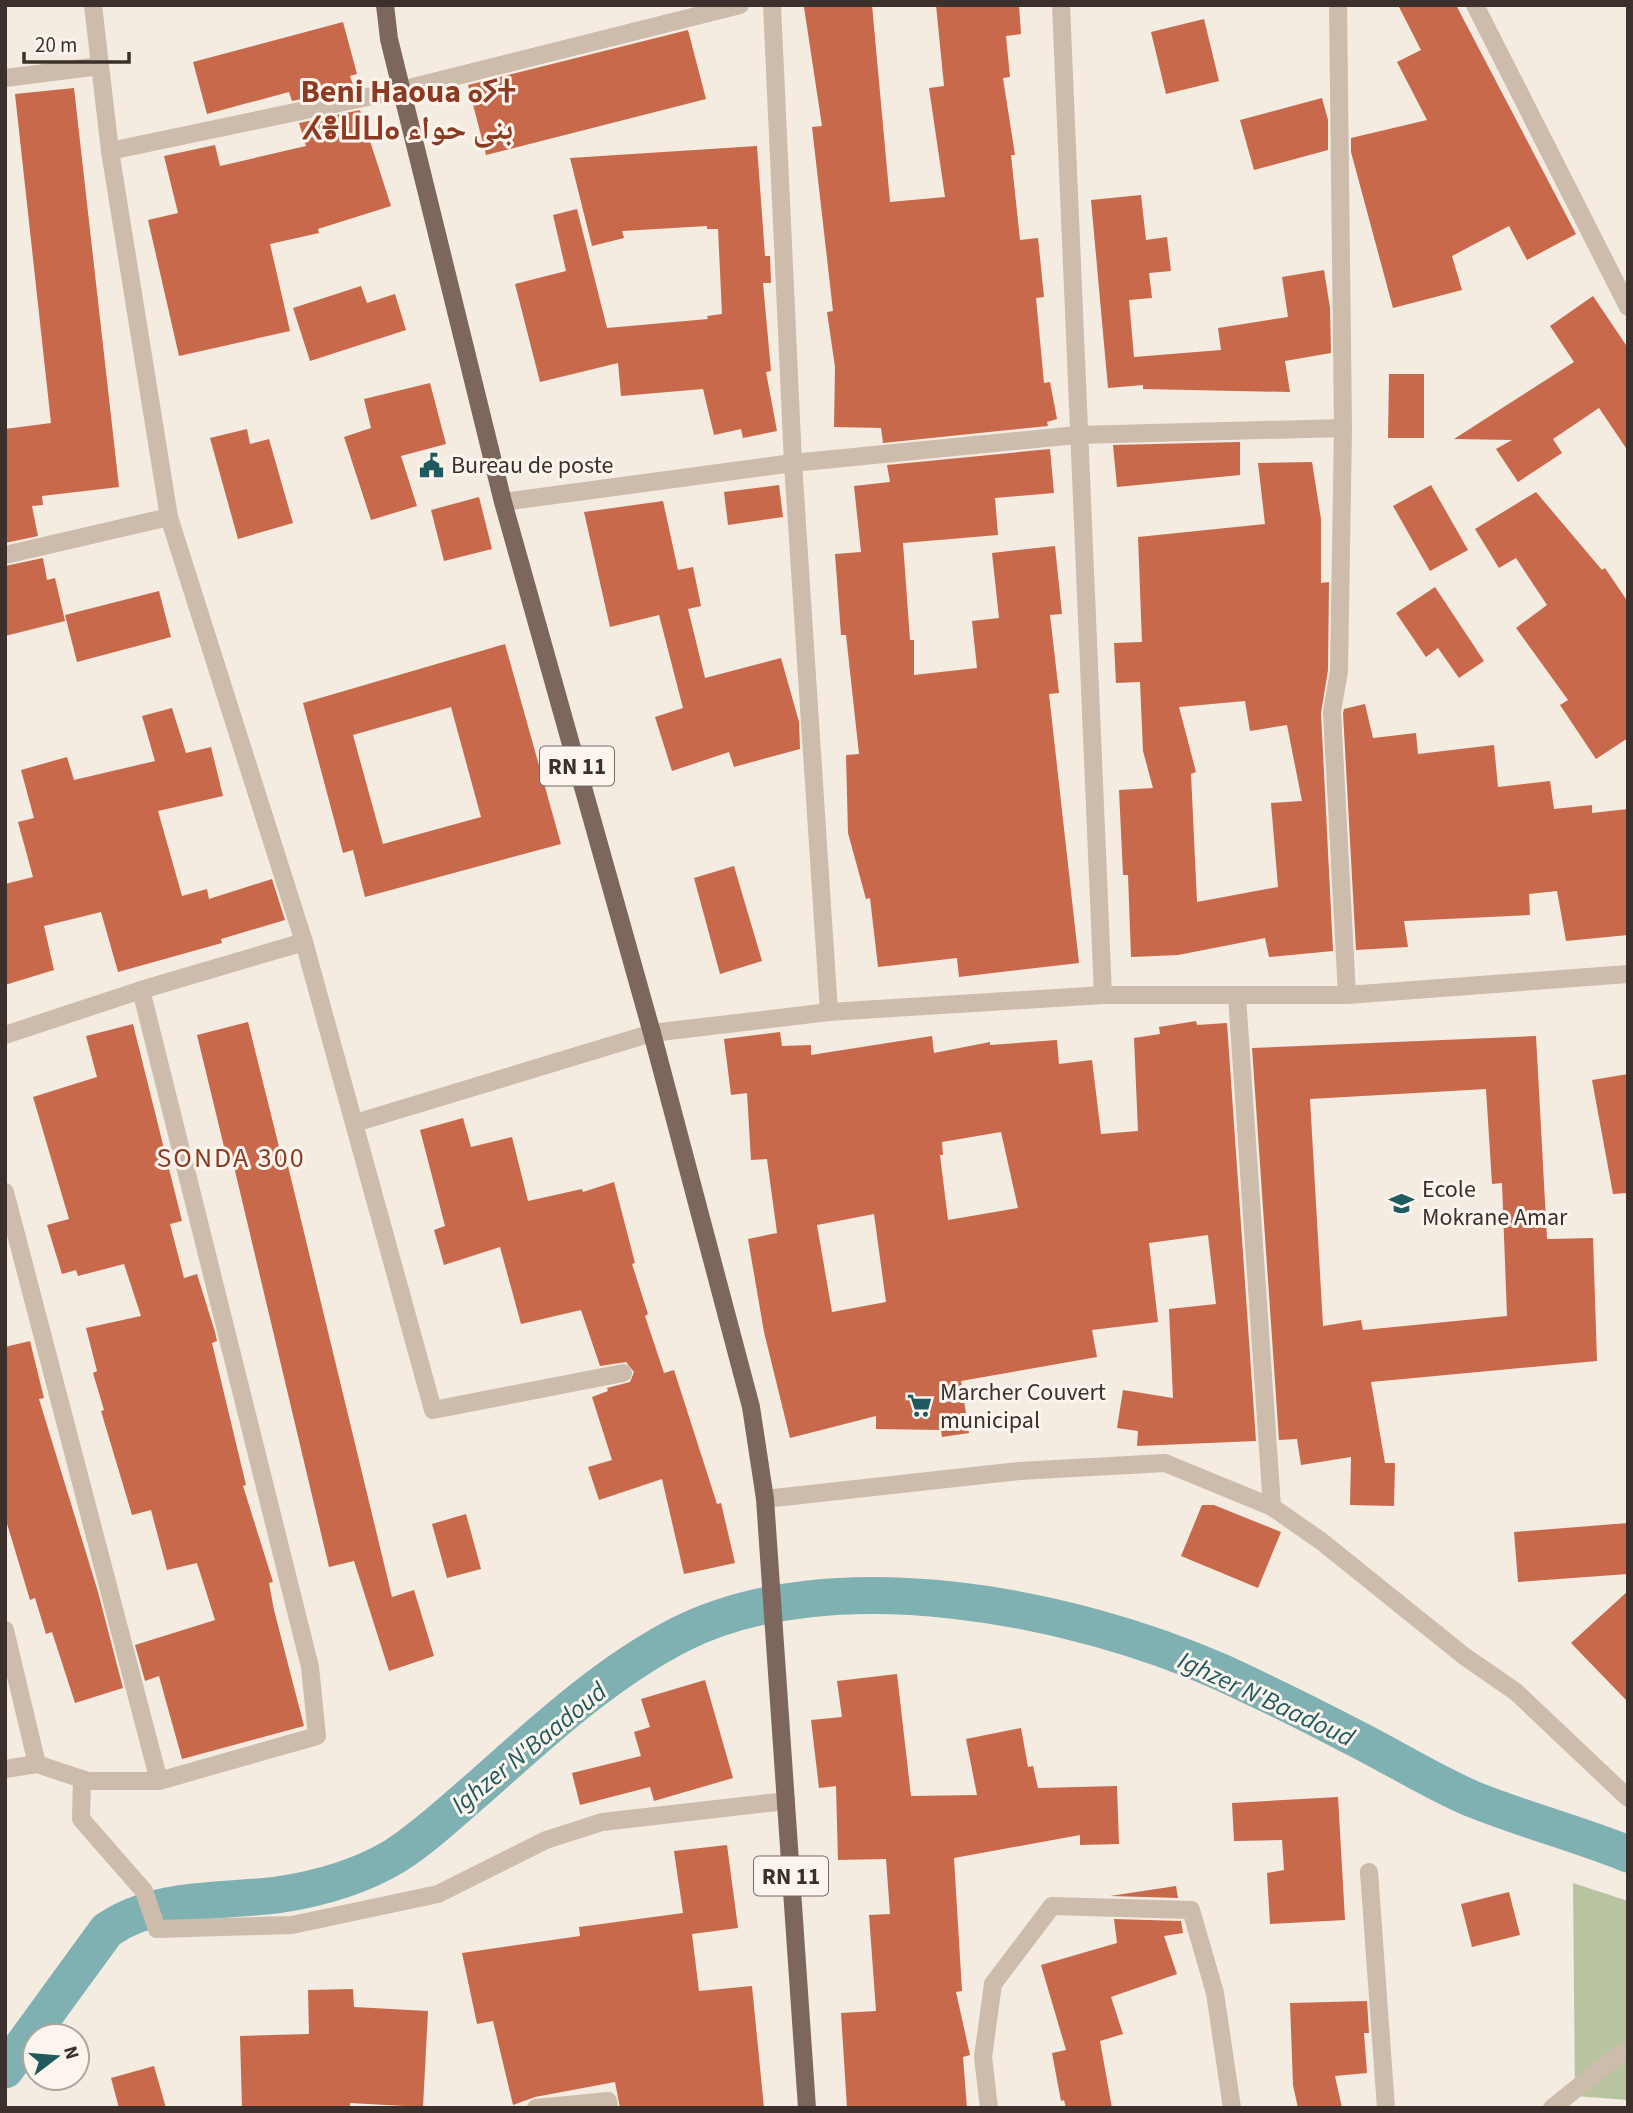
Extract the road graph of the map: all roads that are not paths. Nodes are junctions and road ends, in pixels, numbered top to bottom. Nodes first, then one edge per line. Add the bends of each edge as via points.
1 (93, 5) edge
2 (384, 5) edge
3 (740, 5) edge
4 (772, 5) edge
5 (1061, 5) edge
6 (1338, 5) edge
7 (1475, 5) edge
8 (100, 66) junction
9 (5, 78) edge
10 (401, 90) junction
11 (110, 151) junction
12 (1628, 307) edge
13 (1343, 428) junction
14 (1077, 435) junction
15 (793, 463) junction
16 (503, 502) junction
17 (169, 517) junction
18 (5, 555) edge
19 (304, 942) junction
20 (1628, 974) edge
21 (141, 990) junction
22 (1103, 995) junction
23 (1347, 995) junction
24 (1237, 996) junction
25 (829, 1012) junction
26 (652, 1033) junction
27 (5, 1035) edge
28 (355, 1124) junction
29 (5, 1192) edge
30 (622, 1373) dead end
31 (765, 1499) junction
32 (1272, 1507) junction
33 (5, 1630) edge
34 (37, 1763) junction
35 (5, 1769) edge
36 (82, 1779) junction
37 (159, 1781) junction
38 (1628, 1798) edge
39 (786, 1801) junction
40 (1370, 1872) dead end
41 (1628, 2051) edge
42 (536, 2108) edge
43 (609, 2108) edge
44 (807, 2108) edge
45 (989, 2108) edge
46 (1231, 2108) edge
47 (1386, 2108) edge
48 (1552, 2108) edge

1 - 8 street
2 - 10 main road, RN 11
3 - 10 street
4 - 15 street
5 - 14 street
6 - 13 street
7 - 12 street
8 - 9 street
8 - 11 street
10 - 11 street
10 - 16 main road, RN 11
11 - 17 street
13 - 14 street
13 - 23 street via 1339,671 1332,712
14 - 15 street
14 - 22 street
15 - 16 street
15 - 25 street
16 - 26 main road, RN 11
17 - 18 street
17 - 19 street
19 - 21 street
19 - 28 street
20 - 23 street
21 - 27 street
21 - 37 street via 310,1667 317,1737
22 - 24 street
22 - 25 street
23 - 24 street
24 - 32 street
25 - 26 street
26 - 28 street
26 - 31 main road, RN 11 via 751,1407
28 - 30 street via 433,1410
29 - 37 street
31 - 32 street via 1019,1471 1165,1463
31 - 39 main road, RN 11
32 - 38 street via 1516,1692
33 - 34 street
34 - 35 street
34 - 36 street
36 - 37 street
36 - 39 street via 81,1819 144,1891 157,1929 292,1925 438,1894 546,1840 602,1822
39 - 44 main road, RN 11
40 - 47 street
41 - 48 street
42 - 43 street via 608,2101
45 - 46 street via 983,2057 993,1984 1052,1906 1191,1910 1215,1993

